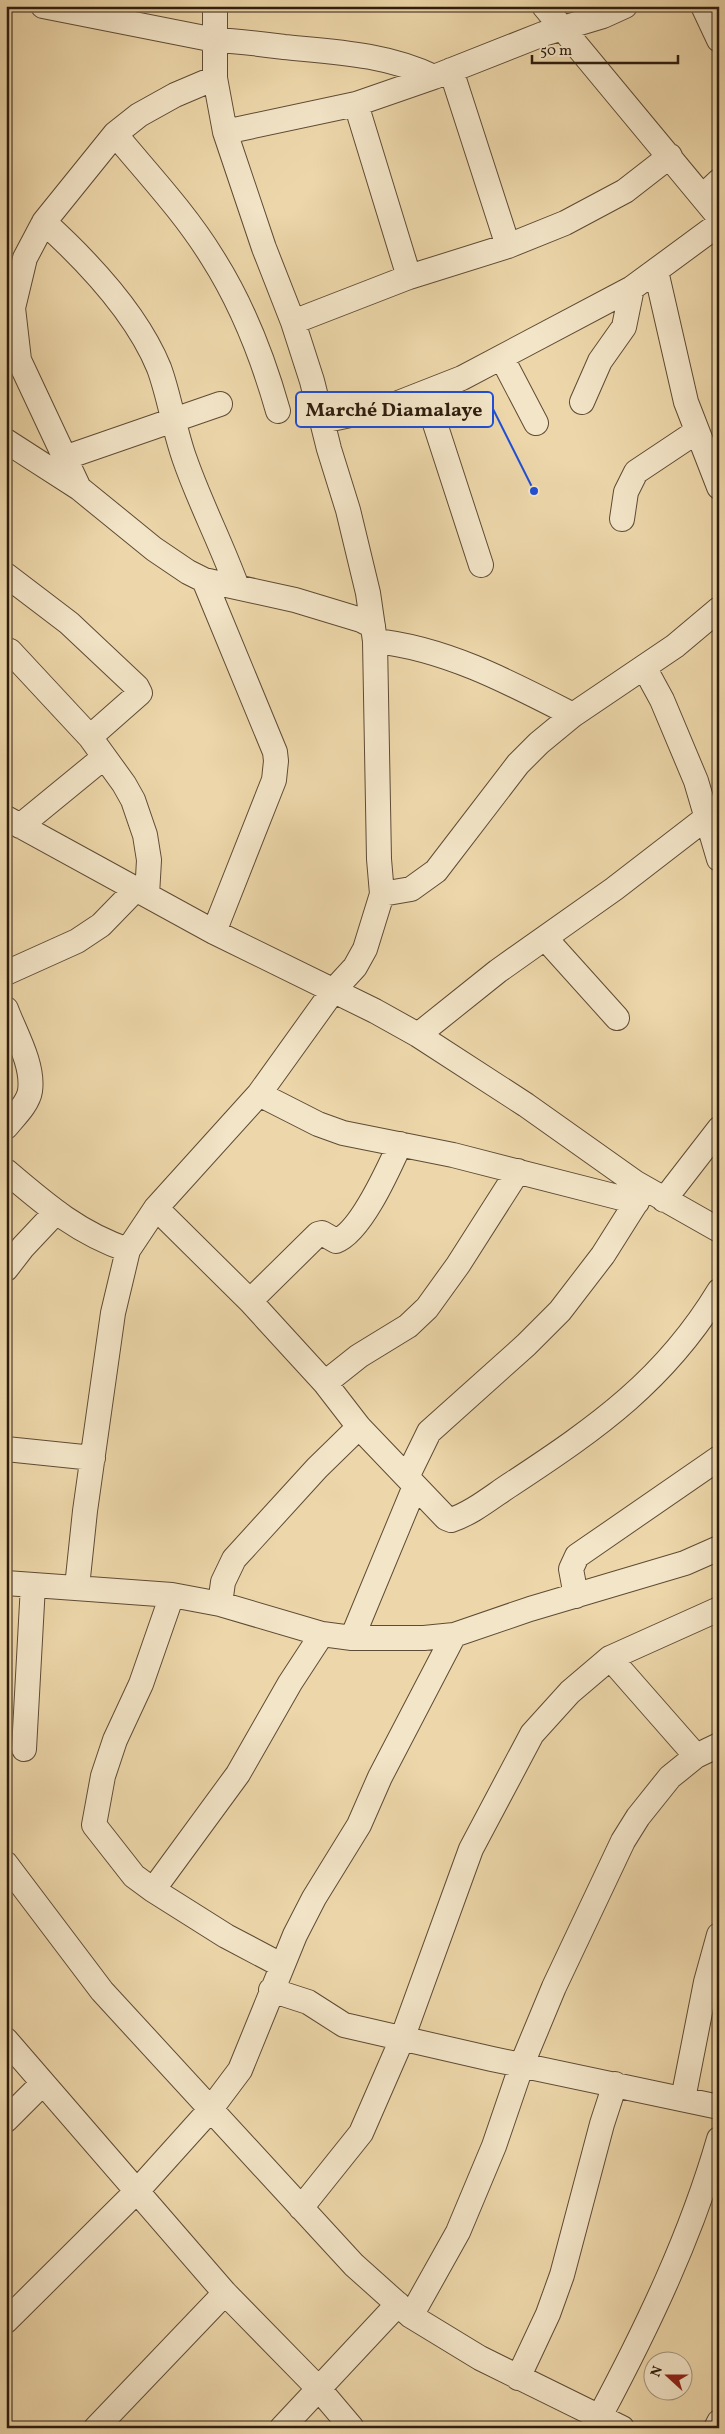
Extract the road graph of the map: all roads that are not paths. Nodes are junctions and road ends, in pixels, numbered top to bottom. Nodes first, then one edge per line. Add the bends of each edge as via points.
1 (43, 6) edge
2 (215, 6) edge
3 (544, 6) edge
4 (624, 6) edge
5 (704, 6) edge
6 (84, 11) edge
7 (563, 27) junction
8 (215, 40) junction
9 (719, 40) edge
10 (442, 73) junction
11 (215, 78) junction
12 (356, 104) junction
13 (224, 132) junction
14 (115, 134) junction
15 (670, 156) junction
16 (711, 188) edge
17 (719, 217) edge
18 (44, 222) junction
19 (719, 224) edge
20 (508, 246) junction
21 (656, 271) junction
22 (409, 277) junction
23 (632, 288) junction
24 (293, 322) junction
25 (502, 358) junction
26 (425, 393) junction
27 (582, 402) dead end
28 (220, 404) dead end
29 (278, 411) dead end
30 (172, 420) junction
31 (322, 420) junction
32 (536, 423) dead end
33 (696, 432) junction
34 (6, 441) edge
35 (64, 458) junction
36 (719, 487) edge
37 (79, 488) junction
38 (622, 519) dead end
39 (481, 565) dead end
40 (6, 575) edge
41 (204, 580) junction
42 (237, 587) junction
43 (718, 611) edge
44 (374, 633) junction
45 (10, 651) dead end
46 (644, 667) junction
47 (573, 715) junction
48 (90, 737) junction
49 (103, 758) junction
50 (713, 813) edge
51 (13, 822) edge
52 (719, 859) edge
53 (142, 892) junction
54 (382, 894) junction
55 (214, 932) junction
56 (545, 938) junction
57 (6, 973) edge
58 (333, 991) junction
59 (6, 1009) edge
60 (616, 1018) dead end
61 (418, 1035) junction
62 (259, 1094) junction
63 (6, 1126) edge
64 (719, 1130) edge
65 (400, 1144) junction
66 (6, 1171) edge
67 (518, 1171) junction
68 (649, 1197) junction
69 (156, 1208) junction
70 (55, 1213) junction
71 (719, 1230) edge
72 (128, 1250) junction
73 (6, 1269) edge
74 (719, 1291) edge
75 (250, 1301) junction
76 (325, 1383) junction
77 (359, 1427) junction
78 (6, 1449) edge
79 (93, 1458) junction
80 (719, 1458) edge
81 (411, 1481) junction
82 (719, 1548) edge
83 (6, 1584) edge
84 (33, 1585) junction
85 (77, 1587) junction
86 (172, 1595) junction
87 (576, 1596) junction
88 (220, 1604) junction
89 (719, 1609) edge
90 (322, 1634) junction
91 (454, 1635) junction
92 (352, 1638) junction
93 (610, 1658) junction
94 (719, 1745) edge
95 (24, 1749) dead end
96 (696, 1756) junction
97 (6, 1864) edge
98 (153, 1890) junction
99 (719, 1935) edge
100 (281, 1965) junction
101 (271, 1990) junction
102 (402, 2039) junction
103 (6, 2040) edge
104 (522, 2064) junction
105 (42, 2084) junction
106 (615, 2084) junction
107 (683, 2099) junction
108 (719, 2107) edge
109 (210, 2110) junction
110 (6, 2120) edge
111 (719, 2139) edge
112 (138, 2190) junction
113 (301, 2208) junction
114 (225, 2293) junction
115 (405, 2310) junction
116 (6, 2321) edge
117 (518, 2378) junction
118 (319, 2389) junction
119 (600, 2416) junction
120 (719, 2422) edge
121 (96, 2428) edge
122 (282, 2428) edge
123 (352, 2428) edge
124 (622, 2428) edge
125 (716, 2428) edge

1 - 6 street
2 - 8 street
3 - 7 street
4 - 7 street via 603,16
5 - 9 street
6 - 8 street
7 - 10 street
7 - 15 street
8 - 10 street via 351,53
8 - 11 street
10 - 12 street
10 - 20 street
11 - 13 street
11 - 14 street via 174,95 139,115
12 - 13 street
12 - 22 street
13 - 24 street
14 - 18 street
14 - 29 street via 213,257 262,358
15 - 16 street
15 - 20 street via 644,178 605,203
16 - 17 street
18 - 30 street via 86,264 132,321 158,366
18 - 35 street via 25,258 17,284 15,336 19,360
19 - 21 street
20 - 22 street
21 - 23 street
21 - 33 street via 680,378
22 - 24 street
23 - 25 street
23 - 27 street via 624,327 600,361
24 - 31 street
25 - 26 street
25 - 32 street
26 - 31 street via 388,407
26 - 39 street
28 - 30 street
30 - 35 street
30 - 42 street via 185,461
31 - 44 street via 356,543
33 - 36 street
33 - 38 street via 636,472 626,492
34 - 37 street
35 - 37 street
37 - 41 street via 154,549
40 - 48 street via 69,623 137,687 140,693
41 - 42 street
41 - 55 street via 267,731 276,761 274,780
42 - 44 street via 361,620
43 - 46 street
44 - 47 street via 483,671
44 - 54 street
45 - 48 street
46 - 47 street
46 - 50 street
47 - 54 street via 518,764 436,871 411,889
48 - 49 street
49 - 51 street
49 - 53 street via 124,784 139,816 149,860
50 - 52 street
50 - 56 street
51 - 53 street
53 - 55 street
53 - 57 street via 77,941
54 - 58 street via 365,949 355,967
55 - 58 street
56 - 60 street
56 - 61 street
58 - 61 street
58 - 62 street
59 - 63 street via 27,1068 30,1092 20,1111
61 - 68 street via 526,1105
62 - 65 street via 343,1133
62 - 69 street
64 - 68 street
65 - 67 street
65 - 75 street via 378,1190 346,1236 336,1241 318,1234
66 - 70 street
67 - 68 street
67 - 76 street via 427,1308 408,1326 359,1356
68 - 71 street
68 - 81 street via 560,1311 429,1432
69 - 72 street
69 - 75 street
70 - 72 street via 102,1241
70 - 73 street
72 - 79 street via 113,1313
74 - 81 street via 673,1356 638,1391 594,1427 481,1504 452,1520 446,1518
75 - 76 street
76 - 77 street
77 - 81 street
77 - 88 street via 234,1559 223,1582
78 - 79 street
79 - 85 street
80 - 87 street via 576,1556 571,1570
81 - 92 street
82 - 87 street via 685,1564
83 - 84 street
84 - 85 street
84 - 95 street
85 - 86 street
86 - 88 street
86 - 98 street via 141,1684 115,1740 94,1819 99,1833 122,1863
87 - 91 street
88 - 90 street
89 - 93 street
90 - 92 street
90 - 98 street via 238,1774
91 - 92 street via 406,1639
91 - 100 street via 359,1824 314,1898
93 - 96 street
93 - 102 street via 550,1712 532,1734 509,1774 471,1849
94 - 96 street
96 - 104 street via 670,1778 623,1841 554,1987
97 - 109 street via 102,1991
98 - 100 street via 226,1936
99 - 107 street via 706,1982
100 - 101 street
101 - 102 street via 308,2002 344,2025
101 - 109 street via 240,2070
102 - 104 street
102 - 113 street via 362,2134
103 - 105 street
104 - 106 street
104 - 115 street via 501,2128 458,2232
105 - 110 street
105 - 112 street
106 - 107 street
106 - 117 street via 562,2274 548,2314
107 - 108 street
109 - 112 street
109 - 113 street
111 - 119 street via 693,2221 642,2337
112 - 114 street
112 - 116 street
113 - 115 street via 354,2265
114 - 118 street
114 - 121 street
115 - 117 street
115 - 118 street
117 - 119 street
118 - 122 street
118 - 123 street
119 - 124 street
120 - 125 street

